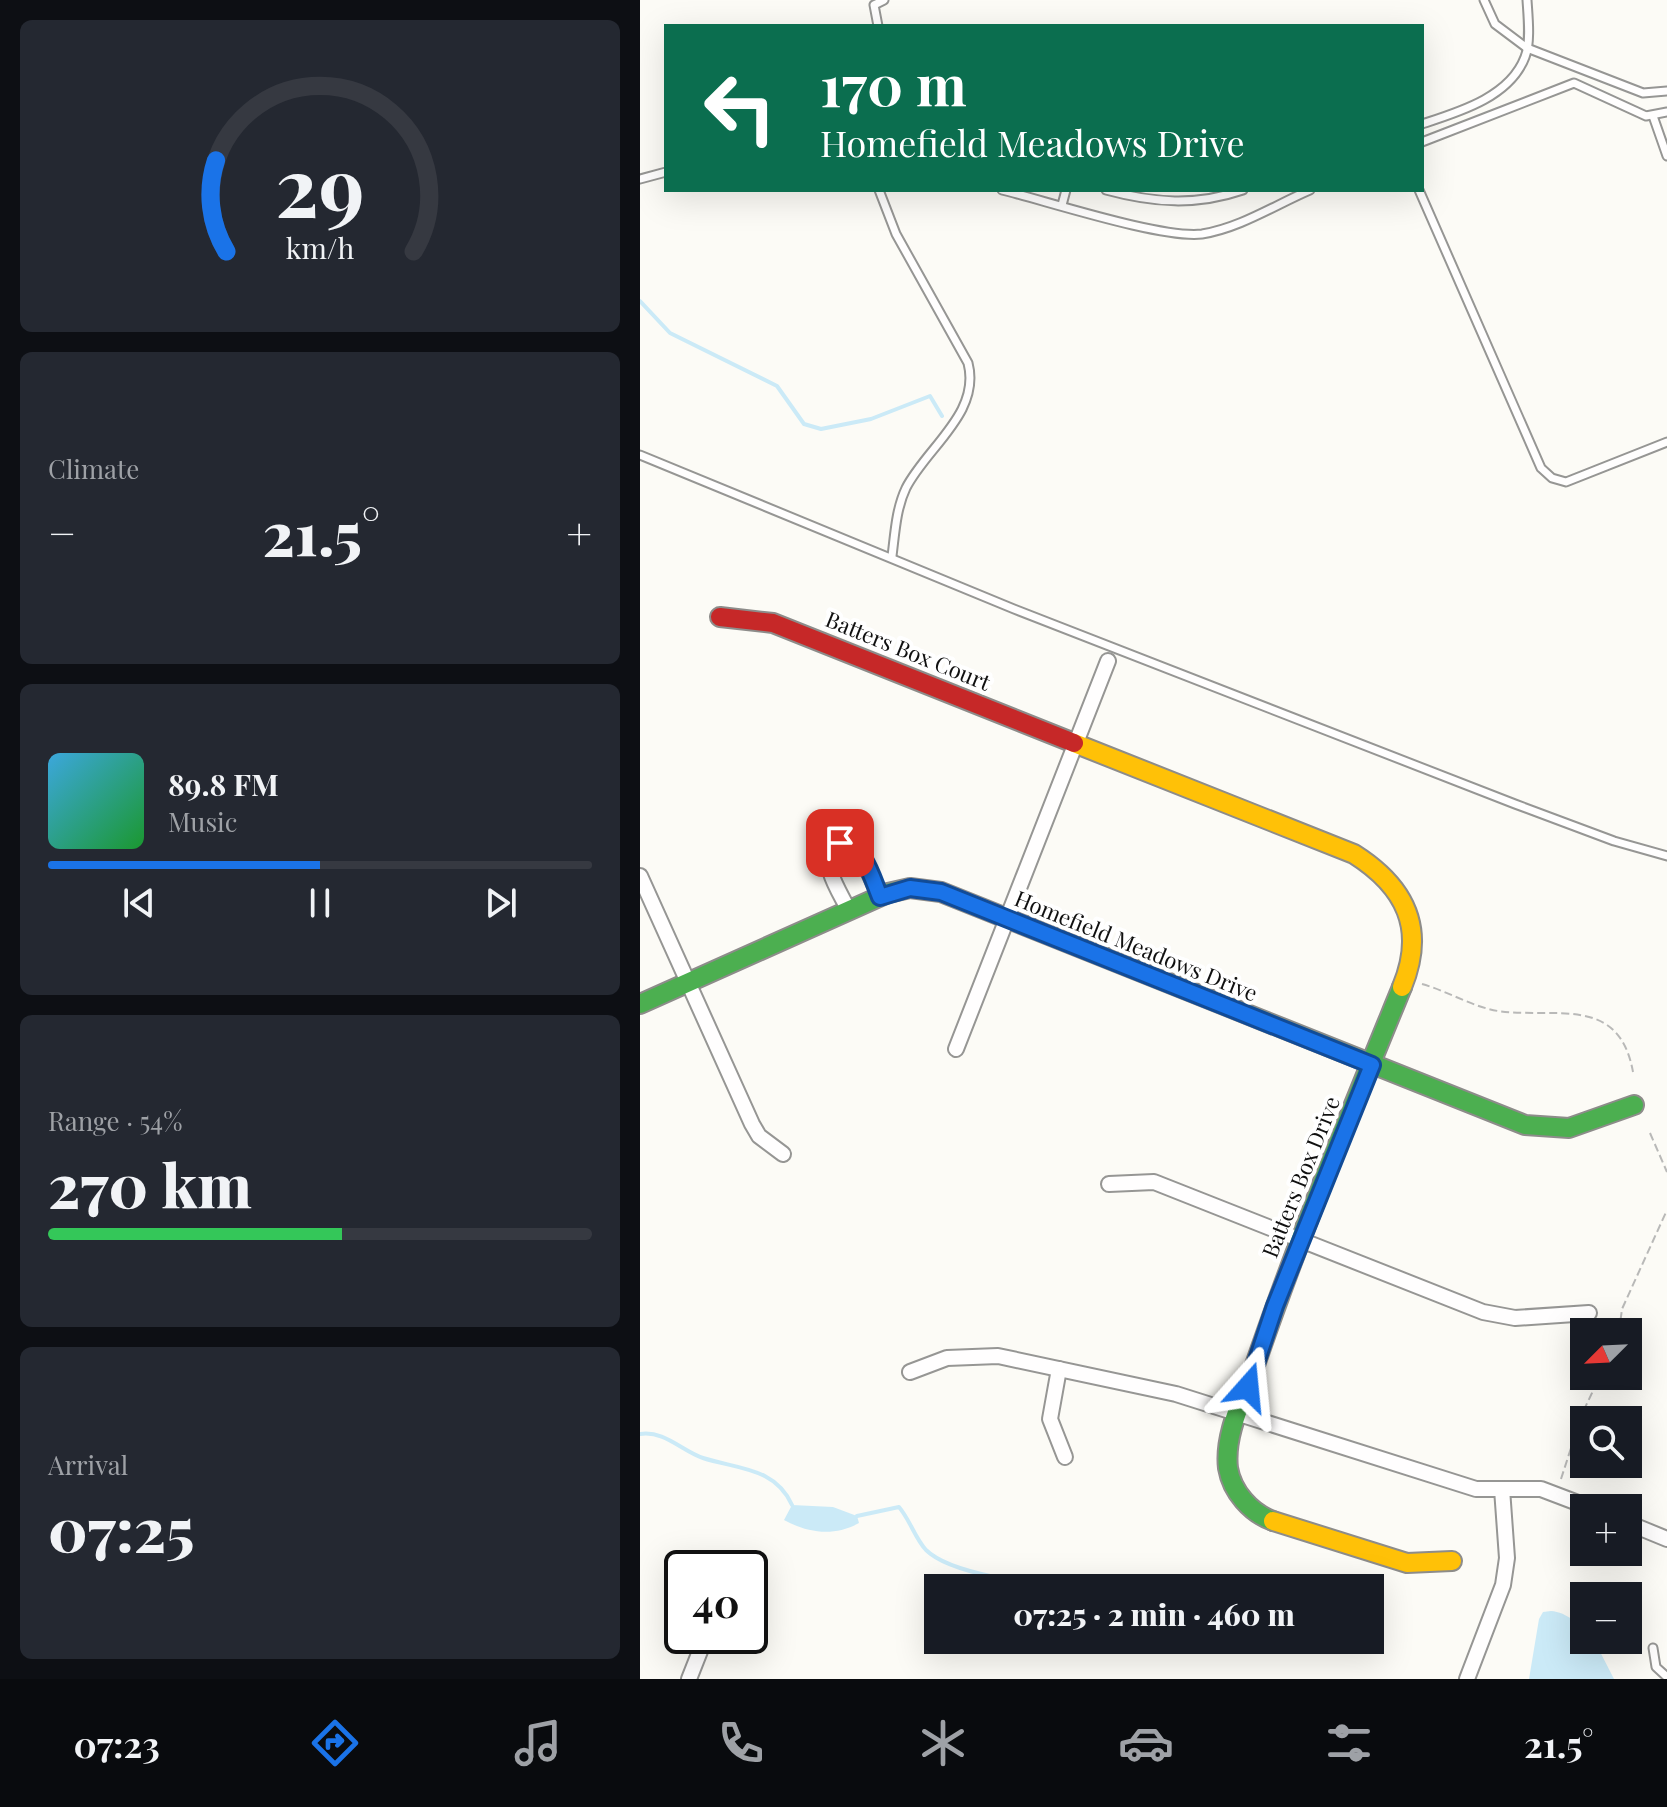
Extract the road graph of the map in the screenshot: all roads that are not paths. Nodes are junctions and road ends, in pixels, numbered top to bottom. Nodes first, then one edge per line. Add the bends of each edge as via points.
1 (884, 0) edge
2 (1484, 0) edge
3 (1527, 0) edge
4 (878, 24) edge
5 (1527, 48) junction
6 (1667, 91) edge
7 (1667, 112) edge
8 (1653, 116) junction
9 (1424, 123) edge
10 (1424, 141) edge
11 (1667, 156) edge
12 (664, 173) edge
13 (640, 179) edge
14 (880, 192) edge
15 (1010, 192) edge
16 (1065, 192) edge
17 (1113, 192) edge
18 (1237, 192) edge
19 (1306, 192) edge
20 (1420, 192) edge
21 (1062, 205) junction
22 (1667, 442) edge
23 (640, 455) edge
24 (892, 556) junction
25 (720, 617) dead end
26 (1108, 661) dead end
27 (1074, 744) junction
28 (1667, 856) edge
29 (640, 876) edge
30 (880, 897) junction
31 (849, 911) junction
32 (1004, 919) junction
33 (686, 984) junction
34 (640, 1004) edge
35 (956, 1049) dead end
36 (1372, 1065) junction
37 (1634, 1105) dead end
38 (783, 1154) dead end
39 (1109, 1184) dead end
40 (1300, 1241) junction
41 (1589, 1313) dead end
42 (1059, 1369) junction
43 (910, 1372) dead end
44 (1239, 1414) junction
45 (1065, 1457) dead end
46 (1502, 1489) junction
47 (1570, 1500) edge
48 (1642, 1527) edge
49 (1666, 1535) edge
50 (1452, 1561) dead end
51 (1653, 1648) dead end
52 (699, 1654) edge
53 (1667, 1677) edge
54 (689, 1679) edge
55 (1467, 1679) edge

1 - 4 lane via 874,5
2 - 5 lane via 1495,24
3 - 5 lane
5 - 6 lane via 1643,93
5 - 9 lane via 1509,84
7 - 8 lane
8 - 10 lane via 1574,83
8 - 11 lane
12 - 13 lane
14 - 24 lane via 896,234 972,378 966,407 906,489
15 - 21 lane
16 - 21 lane
17 - 18 lane via 1174,202
19 - 21 lane via 1234,225 1198,235
20 - 22 lane via 1541,468 1566,482
23 - 24 lane
24 - 28 lane via 1014,609 1515,804
25 - 27 street, Batters Box Court via 773,623
26 - 27 street
27 - 32 street
27 - 36 street, Batters Box Drive via 1354,854 1375,866 1398,890 1412,923 1414,948
29 - 33 street
30 - 31 street, Homefield Meadows Drive
30 - 31 street via 859,851 849,844 833,846 829,865
30 - 32 street, Homefield Meadows Drive via 910,888 941,892
31 - 33 street, Homefield Meadows Drive
32 - 35 street
32 - 36 street, Homefield Meadows Drive
33 - 34 street, Homefield Meadows Drive
33 - 38 street via 752,1124
36 - 37 street, Homefield Meadows Drive via 1498,1116 1545,1129 1569,1128
36 - 40 street, Batters Box Drive
39 - 40 street via 1154,1182
40 - 41 street via 1483,1312 1515,1318
40 - 44 street, Batters Box Drive
42 - 43 street via 973,1356 947,1358
42 - 44 street via 1176,1394
42 - 45 street via 1050,1419
44 - 46 street via 1458,1485
44 - 50 street, Batters Box Drive via 1228,1467 1251,1511 1394,1560
46 - 47 street via 1541,1489
46 - 55 street via 1507,1558 1503,1585
48 - 49 street
51 - 53 lane via 1656,1667
52 - 54 street

